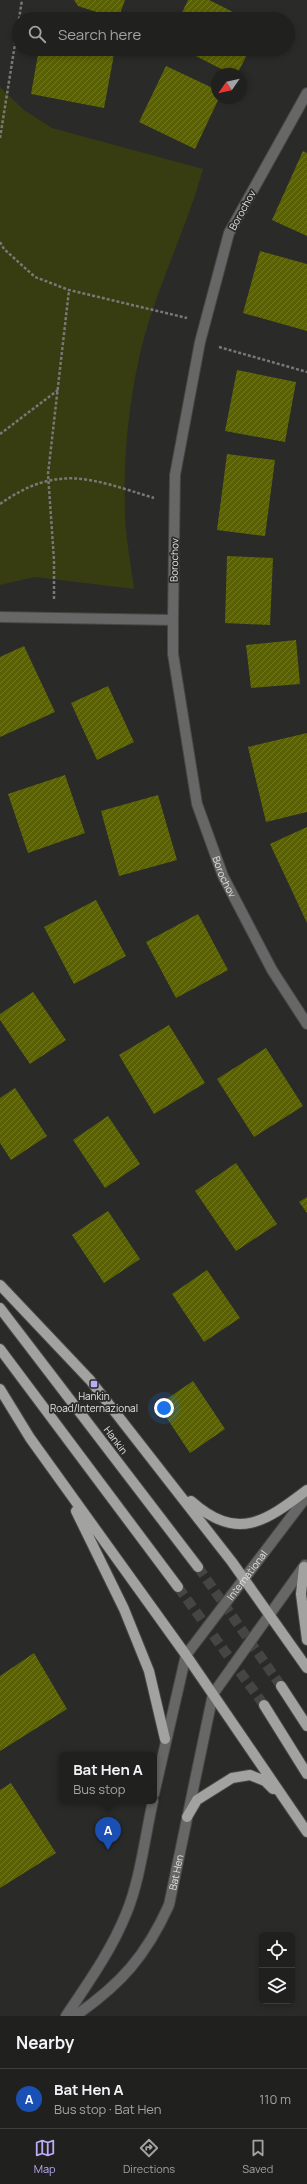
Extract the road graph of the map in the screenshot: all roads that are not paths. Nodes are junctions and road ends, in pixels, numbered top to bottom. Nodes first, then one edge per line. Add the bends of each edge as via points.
1 (307, 93) edge
2 (0, 617) edge
3 (173, 620) junction
4 (307, 1024) edge
5 (0, 1285) edge
6 (0, 1308) edge
7 (0, 1349) edge
8 (0, 1388) edge
9 (60, 1481) junction
10 (172, 1484) junction
11 (307, 1490) edge
12 (307, 1496) edge
13 (306, 1565) edge
14 (198, 1567) tunnel mouth
15 (245, 1578) junction
16 (178, 1587) tunnel mouth
17 (271, 1615) junction
18 (307, 1640) edge
19 (186, 1655) junction
20 (307, 1668) edge
21 (282, 1686) tunnel mouth
22 (213, 1694) junction
23 (264, 1705) tunnel mouth
24 (307, 1726) edge
25 (165, 1739) junction
26 (307, 1774) edge
27 (157, 1779) edge
28 (287, 1802) junction
29 (152, 1804) edge
30 (187, 1817) junction
31 (307, 1832) edge
32 (66, 2016) edge
33 (75, 2016) edge

1 - 3 street, Borochov via 229,233 200,342 175,475
2 - 3 street
3 - 4 street, Borochov via 173,654 197,804 223,876 272,970
5 - 10 main road via 90,1380
6 - 14 main road, Hankin
7 - 16 main road
8 - 9 main road
9 - 19 main road
9 - 25 main road via 124,1609 149,1671
10 - 11 main road via 210,1516 222,1522 236,1524 258,1521 269,1516
10 - 15 main road
12 - 15 street, International
13 - 17 street
13 - 18 main road via 301,1594
15 - 17 main road
15 - 19 street, International
17 - 20 main road
17 - 22 street
19 - 22 main road
19 - 25 street
21 - 24 main road
22 - 28 main road
22 - 30 street, Bat Hen
23 - 26 main road
25 - 27 street
28 - 30 main road via 257,1777 241,1776 221,1783 206,1793 197,1800
28 - 31 main road
29 - 32 street via 127,1912 104,1959
30 - 33 street, Bat Hen via 169,1905 158,1929 144,1952 122,1978

